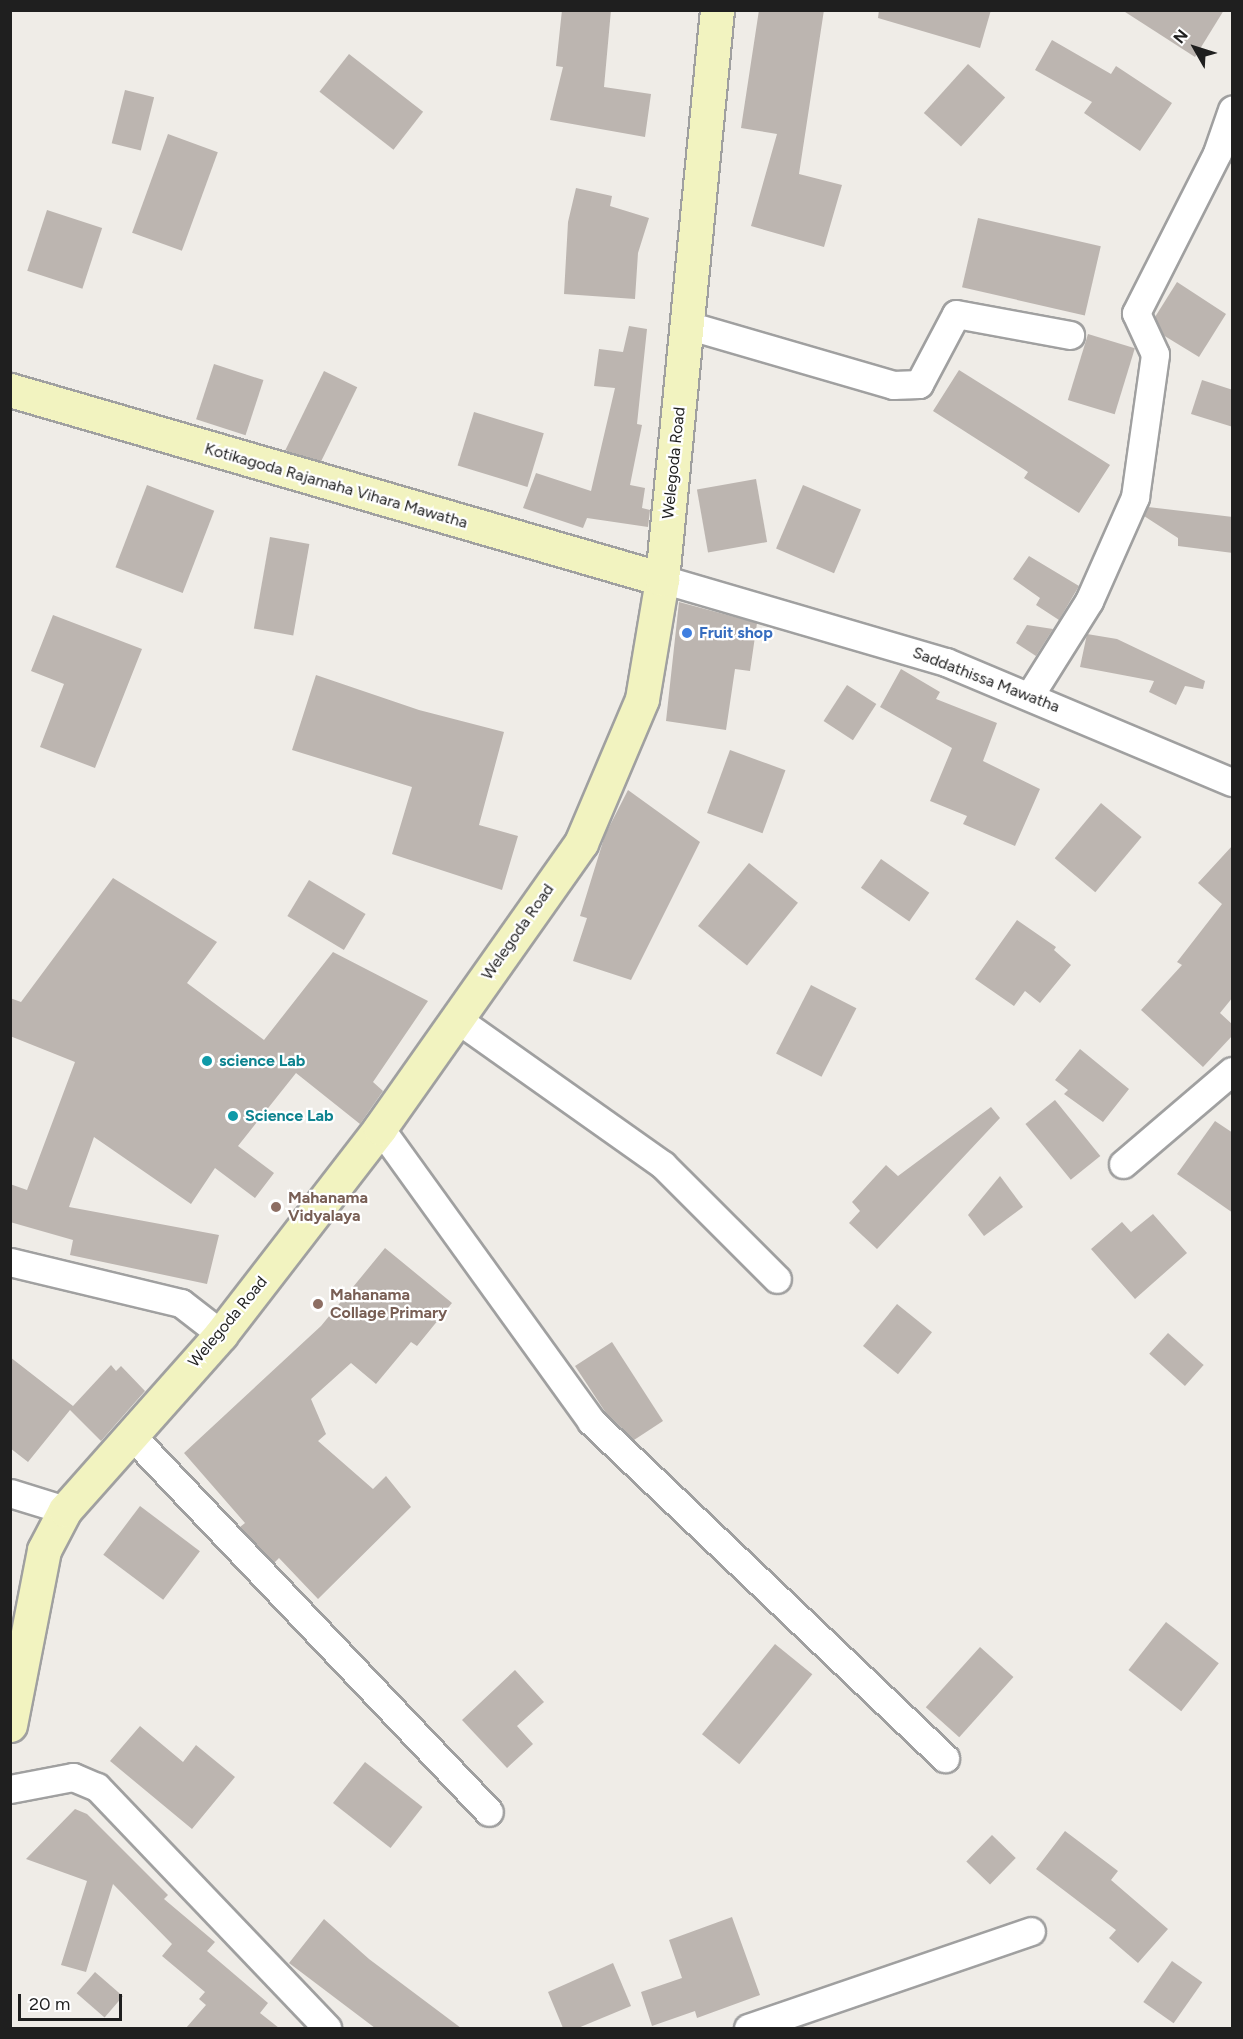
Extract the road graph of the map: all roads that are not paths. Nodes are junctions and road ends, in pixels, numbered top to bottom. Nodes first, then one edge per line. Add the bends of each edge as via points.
1 (717, 10) edge
2 (1233, 110) edge
3 (687, 325) junction
4 (1070, 335) dead end
5 (10, 390) edge
6 (662, 579) junction
7 (1030, 696) junction
8 (1233, 782) edge
9 (457, 1018) junction
10 (1233, 1071) edge
11 (381, 1128) junction
12 (1123, 1164) dead end
13 (10, 1262) edge
14 (777, 1279) dead end
15 (221, 1334) junction
16 (130, 1434) junction
17 (10, 1493) edge
18 (65, 1510) junction
19 (10, 1725) edge
20 (945, 1758) dead end
21 (10, 1789) edge
22 (489, 1812) dead end
23 (1031, 1931) dead end
24 (327, 2028) edge
25 (748, 2028) edge

1 - 3 street, Welegoda Road
2 - 7 street via 1217,153 1136,313 1155,354 1135,497 1089,601
3 - 4 street via 893,385 919,384 956,314
3 - 6 street, Welegoda Road
5 - 6 street, Kotikagoda Rajamaha Vihara Mawatha
6 - 7 street, Saddathissa Mawatha via 946,662
6 - 9 street, Welegoda Road via 642,699 581,843
7 - 8 street, Saddathissa Mawatha
9 - 11 street, Welegoda Road
9 - 14 street via 663,1166
10 - 12 street
11 - 15 street, Welegoda Road
11 - 20 street via 591,1421
13 - 15 street via 181,1303
15 - 16 street, Welegoda Road
16 - 18 street, Welegoda Road
16 - 22 street
17 - 18 street
18 - 19 street, Welegoda Road via 44,1550
21 - 24 street via 73,1777 97,1787
23 - 25 street

